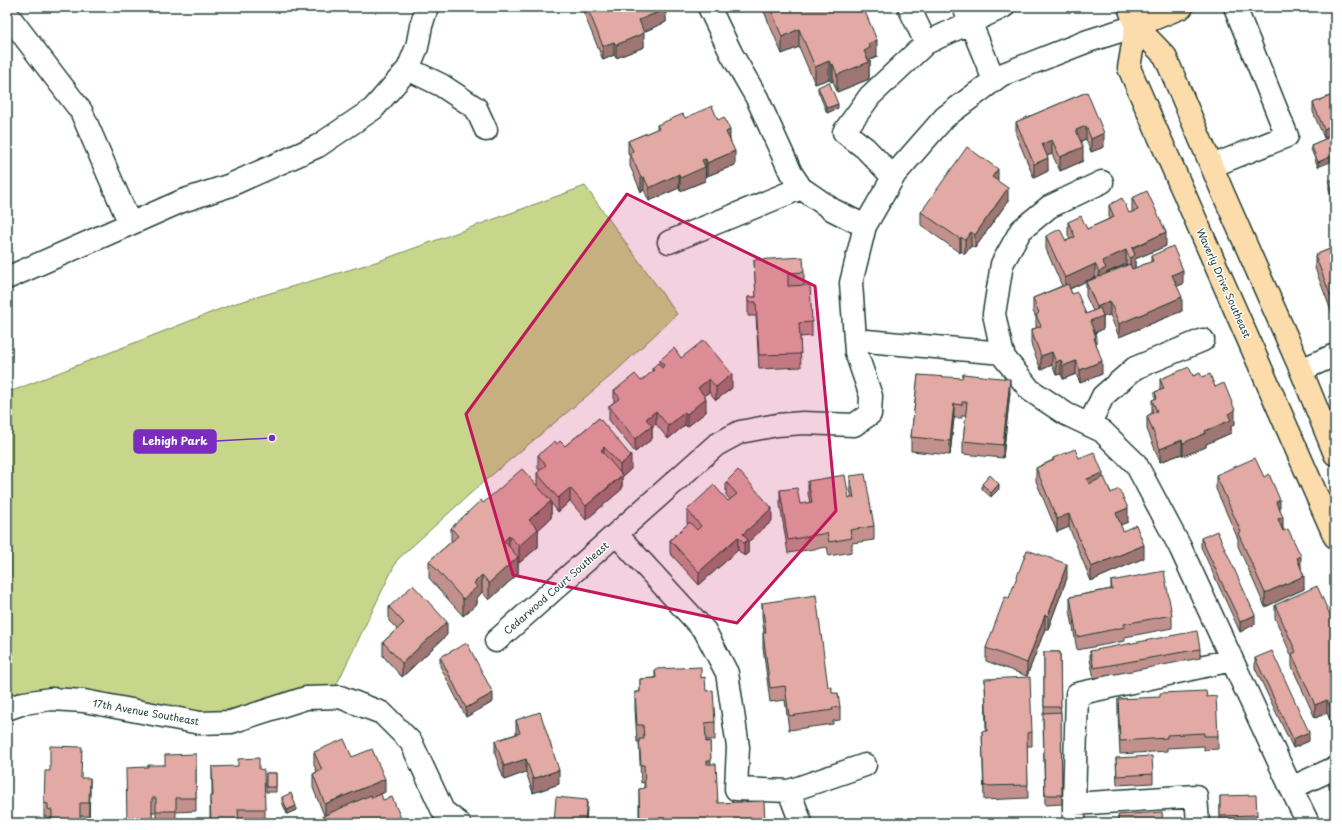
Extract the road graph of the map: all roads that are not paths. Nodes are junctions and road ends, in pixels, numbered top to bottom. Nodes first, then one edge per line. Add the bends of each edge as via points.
1 (427, 7) edge
2 (709, 7) edge
3 (909, 7) edge
4 (1003, 7) edge
5 (1182, 7) edge
6 (1234, 7) edge
7 (7, 15) edge
8 (967, 15) edge
9 (1132, 17) edge
10 (926, 44) junction
11 (408, 69) junction
12 (994, 80) junction
13 (486, 130) dead end
14 (1212, 166) junction
15 (893, 177) junction
16 (1102, 182) dead end
17 (801, 188) junction
18 (130, 224) junction
19 (865, 226) junction
20 (669, 242) dead end
21 (7, 278) edge
22 (855, 340) junction
23 (1203, 340) dead end
24 (1002, 353) junction
25 (1335, 355) edge
26 (1301, 370) junction
27 (1089, 425) junction
28 (1335, 454) edge
29 (617, 535) junction
30 (1335, 537) edge
31 (496, 641) dead end
32 (1232, 660) junction
33 (7, 709) edge
34 (865, 765) dead end
35 (1335, 768) edge
36 (1291, 788) junction
37 (789, 791) junction
38 (1074, 814) edge
39 (459, 823) edge
40 (801, 823) edge
41 (1198, 823) edge
42 (1308, 823) edge

1 - 11 street via 417,47
2 - 17 street via 731,54 757,98 791,173
3 - 10 street
4 - 8 street
5 - 9 main road
6 - 14 street via 1287,136
7 - 18 street via 81,111
8 - 10 street
8 - 12 street
9 - 12 street, Cedarwood Court Southeast via 1088,41
9 - 14 main road via 1165,56
9 - 30 main road, Waverly Drive Southeast via 1129,68
10 - 15 street via 870,96 844,132 865,148
11 - 13 street via 441,85 476,108
11 - 18 street via 373,109 318,146 228,186
12 - 15 street, Cedarwood Court Southeast via 945,117
14 - 26 main road
15 - 19 street, Cedarwood Court Southeast
16 - 24 street via 1049,208 1021,230 1002,264 994,314
17 - 19 street via 833,210
17 - 20 street
18 - 21 street
19 - 22 street, Cedarwood Court Southeast via 851,283
22 - 24 street
22 - 29 street, Cedarwood Court Southeast via 856,352 871,396 870,414 854,425 804,423 740,432 716,445
23 - 27 street via 1134,368 1103,396
24 - 27 street via 1030,390 1066,414
25 - 26 street
26 - 28 main road
27 - 32 street via 1102,431 1136,464 1180,547
29 - 31 street, Cedarwood Court Southeast
29 - 37 street, Cedarwood Court Southeast via 705,631 726,673 738,747 736,789
32 - 36 street
32 - 38 street via 1078,694
33 - 39 street, 17th Avenue Southeast via 24,703 51,699 84,701 200,723 231,722 306,698 340,697 382,713 411,742 442,811
34 - 37 street
35 - 36 street
36 - 42 street
37 - 40 street
38 - 41 street via 1196,796

